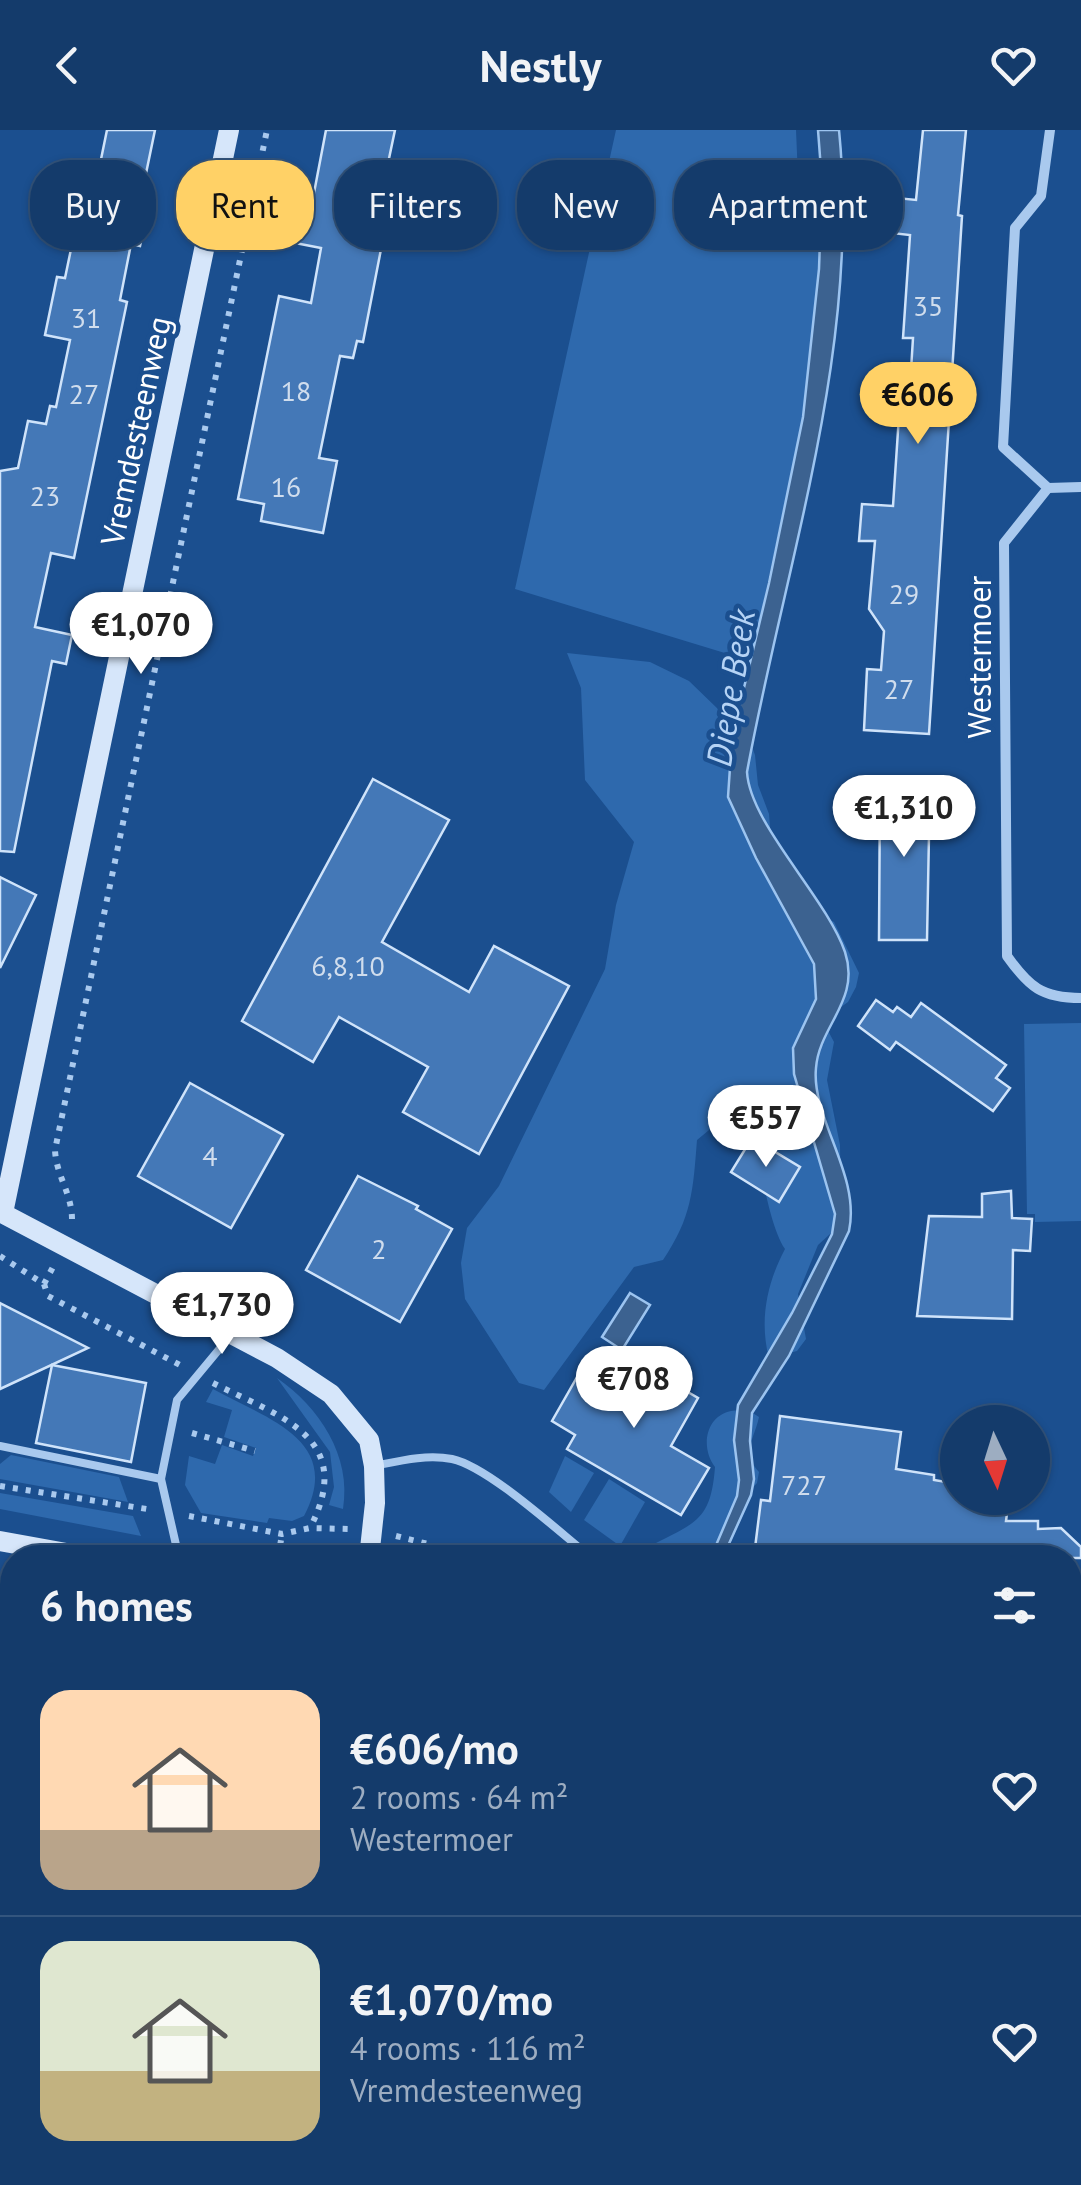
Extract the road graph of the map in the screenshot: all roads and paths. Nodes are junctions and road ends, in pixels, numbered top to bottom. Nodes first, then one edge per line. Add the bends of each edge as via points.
1 (228, 130) edge
2 (268, 130) edge
3 (1050, 130) edge
4 (1048, 488) junction
5 (1081, 488) edge
6 (1081, 998) edge
7 (1, 1212) edge
8 (63, 1246) junction
9 (0, 1256) edge
10 (232, 1334) junction
11 (172, 1427) junction
12 (0, 1446) edge
13 (255, 1451) dead end
14 (374, 1466) junction
15 (161, 1479) junction
16 (372, 1530) junction
17 (282, 1534) dead end
18 (175, 1545) edge
19 (280, 1545) edge
20 (370, 1545) edge
21 (429, 1545) edge
22 (575, 1545) edge

1 - 7 street, Vremdesteenweg
2 - 8 path via 54,1150 72,1206
3 - 4 street via 1041,196 1015,228 1003,447
4 - 5 street
4 - 6 street, Westermoer via 1004,544 1007,956 1027,984 1057,998
7 - 8 street
8 - 9 path via 44,1284
8 - 10 street
10 - 11 lane via 177,1400
10 - 14 street via 331,1394 369,1440
11 - 13 path
11 - 15 lane
12 - 15 lane
14 - 16 street
14 - 22 lane via 454,1459 487,1476
15 - 18 lane
16 - 20 street
16 - 21 path
17 - 19 path

